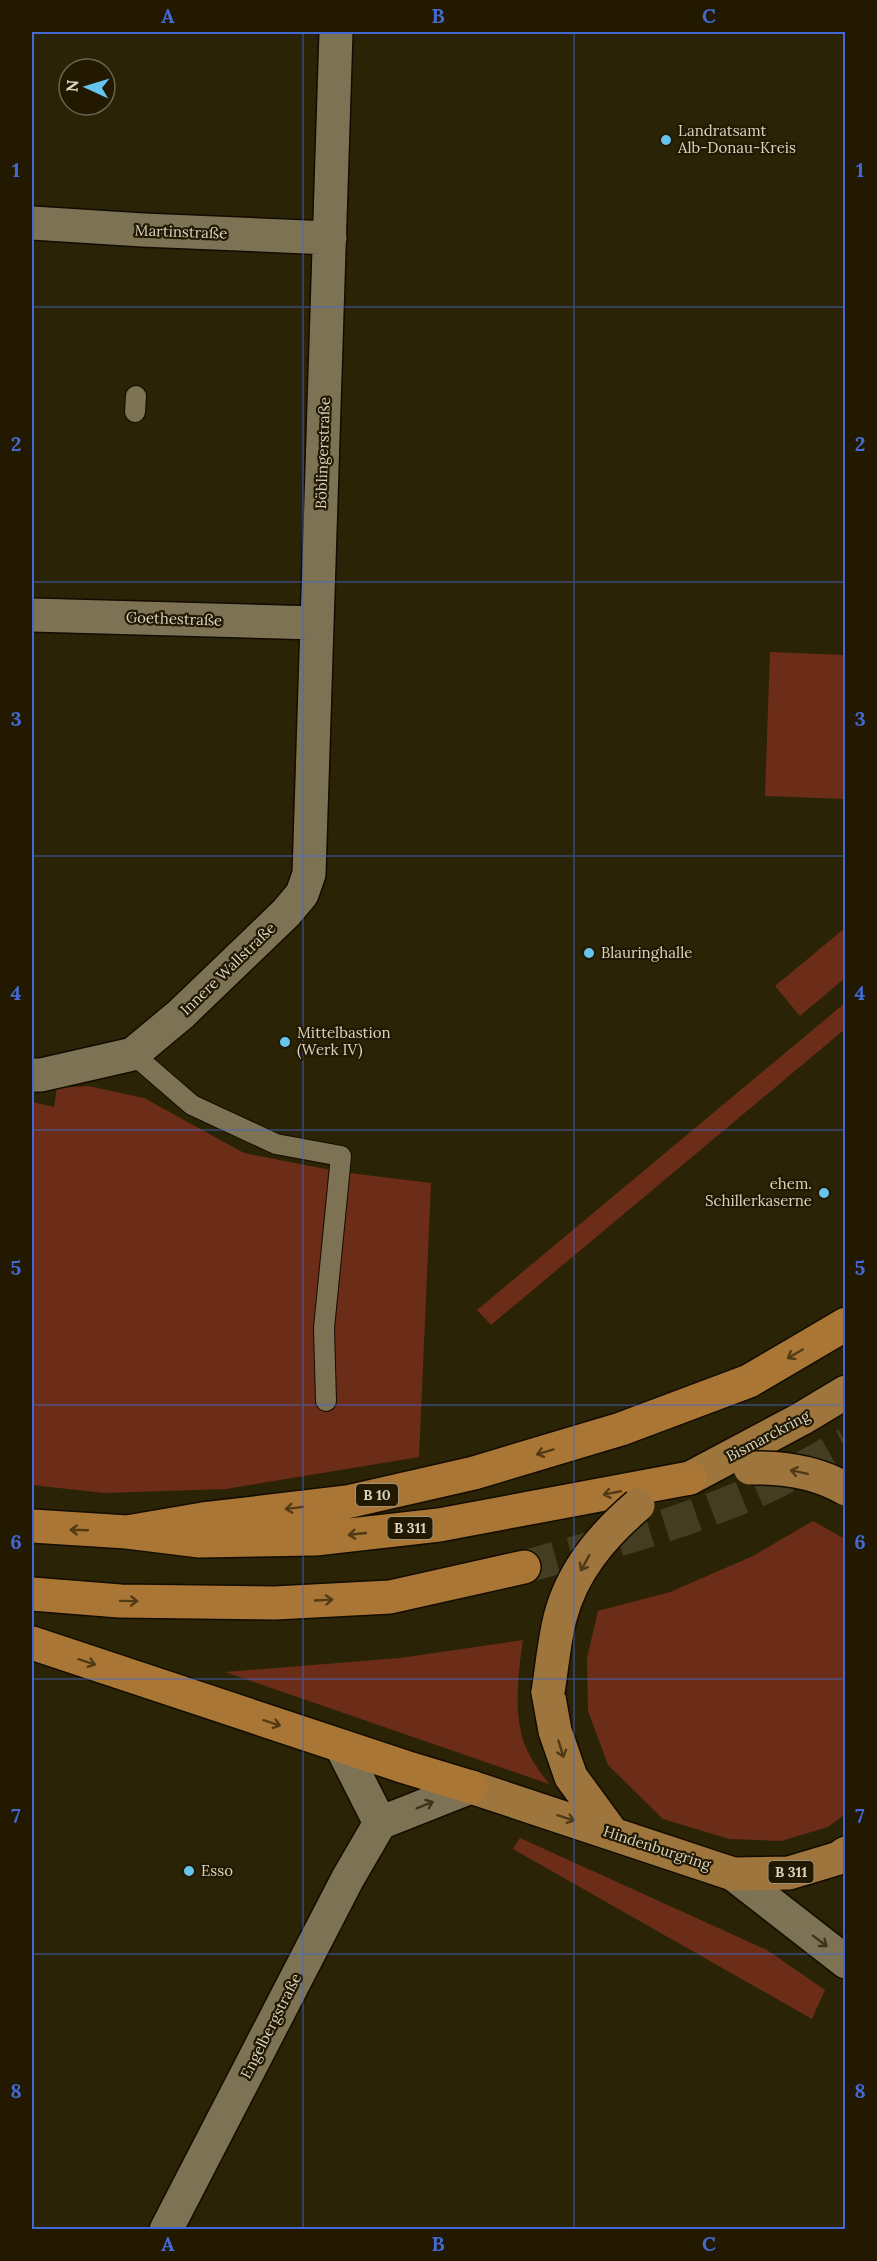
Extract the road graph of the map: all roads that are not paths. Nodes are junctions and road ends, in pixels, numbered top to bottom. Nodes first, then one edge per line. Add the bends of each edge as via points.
1 (336, 32) edge
2 (32, 223) edge
3 (330, 238) junction
4 (32, 615) edge
5 (317, 623) junction
6 (309, 874) joint
7 (134, 1054) junction
8 (32, 1075) edge
9 (846, 1324) edge
10 (846, 1392) edge
11 (326, 1401) dead end
12 (690, 1478) junction
13 (846, 1489) edge
14 (32, 1526) edge
15 (127, 1532) junction
16 (524, 1567) tunnel mouth
17 (32, 1594) edge
18 (32, 1643) edge
19 (341, 1746) junction
20 (471, 1787) junction
21 (380, 1823) junction
22 (612, 1833) junction
23 (846, 1853) edge
24 (733, 1874) junction
25 (846, 1962) edge
26 (166, 2229) edge

1 - 3 street, Böblingerstraße
2 - 3 street, Martinstraße
3 - 5 street, Böblingerstraße
4 - 5 street, Goethestraße
5 - 6 street, Böblingerstraße
6 - 7 street, Innere Wallstraße via 302,894 286,913
7 - 8 street, Innere Wallstraße
7 - 11 lane via 192,1105 276,1144 341,1156 324,1328
9 -> 15 highway, B 10 via 749,1381 621,1429 474,1473 346,1502
10 - 12 main road, Bismarckring / B 311
13 -> 12 main road, bridge via 802,1472 772,1467
12 -> 15 highway, B 311 via 439,1525 315,1539 200,1541
12 -> 22 main road, bridge via 638,1505 614,1526 591,1552 560,1618 548,1692 555,1731 571,1777
15 -> 14 highway, B 10
17 -> 16 highway via 120,1601 286,1603 390,1596
18 -> 19 highway, B 311
19 - 20 highway, B 311
19 - 21 street
21 -> 20 street
20 -> 22 main road, Hindenburgring / B 311
21 - 26 street, Engelbergstraße
22 - 24 main road, Hindenburgring / B 311
23 - 24 main road, Hindenburgring / B 311 via 789,1873
24 -> 25 street

